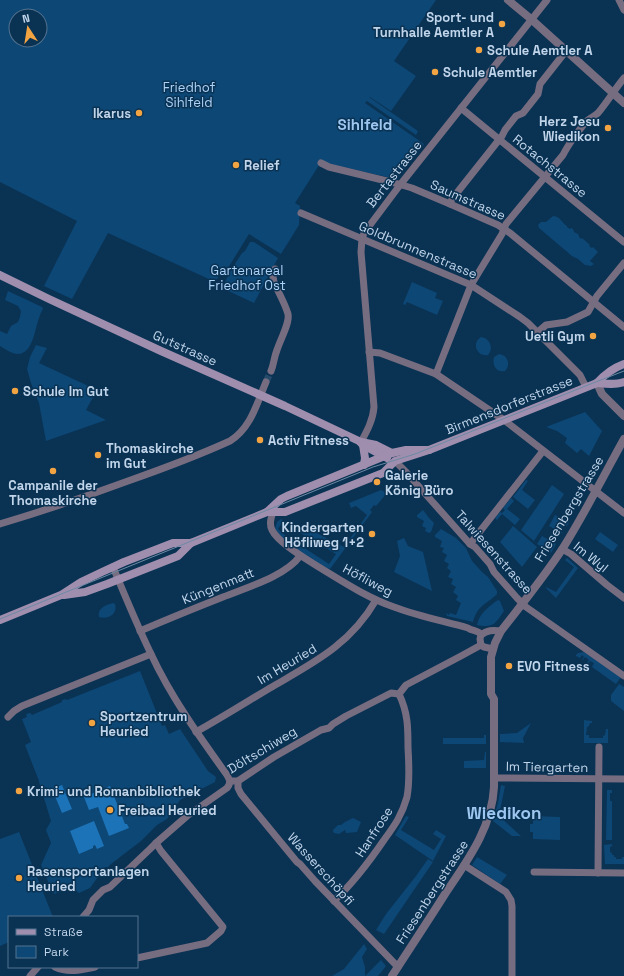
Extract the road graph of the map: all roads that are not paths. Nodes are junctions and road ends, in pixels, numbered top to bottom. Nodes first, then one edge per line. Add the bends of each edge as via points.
1 (508, 0) edge
2 (547, 0) edge
3 (620, 0) edge
4 (624, 10) edge
5 (532, 19) junction
6 (566, 51) junction
7 (624, 78) edge
8 (613, 93) junction
9 (624, 103) edge
10 (461, 108) junction
11 (499, 140) junction
12 (321, 163) dead end
13 (545, 177) junction
14 (400, 185) junction
15 (450, 204) junction
16 (301, 213) dead end
17 (504, 229) junction
18 (362, 239) junction
19 (624, 242) edge
20 (624, 263) edge
21 (275, 269) dead end
22 (0, 275) edge
23 (471, 285) junction
24 (594, 302) junction
25 (624, 327) edge
26 (538, 332) junction
27 (369, 352) junction
28 (624, 364) edge
29 (271, 371) tunnel mouth
30 (436, 374) junction
31 (266, 382) tunnel mouth
32 (624, 382) edge
33 (597, 383) junction
34 (586, 387) junction
35 (260, 395) junction
36 (624, 416) edge
37 (504, 420) junction
38 (624, 439) edge
39 (362, 444) junction
40 (429, 450) junction
41 (543, 451) junction
42 (392, 453) junction
43 (383, 457) junction
44 (395, 461) junction
45 (364, 465) junction
46 (596, 491) junction
47 (270, 512) junction
48 (624, 513) edge
49 (0, 524) edge
50 (191, 543) junction
51 (470, 544) junction
52 (562, 549) junction
53 (300, 556) junction
54 (113, 567) junction
55 (119, 580) junction
56 (61, 595) junction
57 (624, 598) edge
58 (376, 600) junction
59 (522, 603) junction
60 (0, 620) edge
61 (140, 631) junction
62 (501, 631) junction
63 (481, 634) junction
64 (481, 644) junction
65 (494, 649) junction
66 (151, 654) junction
67 (624, 676) edge
68 (398, 694) junction
69 (8, 717) dead end
70 (196, 732) junction
71 (599, 747) dead end
72 (494, 778) junction
73 (599, 779) junction
74 (624, 779) edge
75 (240, 780) junction
76 (230, 781) junction
77 (156, 842) junction
78 (464, 865) junction
79 (534, 872) dead end
80 (598, 872) junction
81 (624, 873) edge
82 (334, 901) junction
83 (84, 916) edge
84 (138, 958) edge
85 (398, 967) junction
86 (37, 968) edge
87 (58, 968) edge
88 (89, 968) edge
89 (30, 976) edge
90 (392, 976) edge
91 (512, 976) edge

1 - 5 street
2 - 5 street, Bertastrasse
3 - 4 street
5 - 6 street
5 - 10 street, Bertastrasse
6 - 8 street
6 - 11 street via 540,84 538,94 523,113 516,116
7 - 8 street
8 - 9 street
8 - 13 street via 582,128
10 - 11 street, Rotachstrasse
10 - 14 street, Bertastrasse
11 - 13 street, Rotachstrasse
11 - 15 street
12 - 14 street, Saumstrasse
13 - 17 street
13 - 19 street, Rotachstrasse
14 - 15 street, Saumstrasse
14 - 18 street, Bertastrasse via 365,230
15 - 17 street, Saumstrasse
16 - 18 street, Goldbrunnenstrasse
17 - 23 street
17 - 24 street, Saumstrasse
18 - 23 street, Goldbrunnenstrasse
18 - 27 street
20 - 24 street
21 - 29 street via 274,282 288,316
22 - 35 main road, Gutstrasse
23 - 26 street, Goldbrunnenstrasse via 523,319
23 - 30 street
24 - 25 street, Saumstrasse
24 - 26 street via 586,314 567,322 546,325
26 - 34 street, Goldbrunnenstrasse via 580,375
27 - 30 street via 380,353
27 - 39 street via 374,414
28 - 33 main road, Birmensdorferstrasse via 609,371
30 - 37 street
31 - 35 street
32 - 33 main road, Birmensdorferstrasse via 609,385
33 - 34 main road, Birmensdorferstrasse
33 - 36 street via 602,394
34 - 37 main road, Birmensdorferstrasse
35 - 39 main road, Gutstrasse
35 - 49 street via 247,425 230,441 78,499
37 - 40 main road, Birmensdorferstrasse
37 - 41 street
38 - 46 street, Friesenbergstrasse
39 - 42 main road, Gutstrasse via 376,445
39 - 43 main road, Gutstrasse
39 - 45 main road
40 - 42 main road, Birmensdorferstrasse
40 - 44 main road, Birmensdorferstrasse
41 - 46 street
41 - 51 street
42 - 43 main road, Birmensdorferstrasse
43 - 44 main road, Gutstrasse
43 - 45 main road, Birmensdorferstrasse
44 - 47 main road, Birmensdorferstrasse via 383,473 285,512
44 - 51 street, Talwiesenstrasse
45 - 47 main road, Birmensdorferstrasse via 287,496
46 - 48 street
46 - 52 street, Friesenbergstrasse
47 - 50 main road, Birmensdorferstrasse
47 - 53 street, Höfliweg via 270,524 274,532
50 - 54 main road, Birmensdorferstrasse via 173,543
50 - 55 main road, Birmensdorferstrasse via 178,556
51 - 59 street, Talwiesenstrasse
52 - 57 street, Im Wyl
52 - 59 street, Friesenbergstrasse
53 - 58 street, Höfliweg
53 - 61 street, Küngenmatt via 290,566 270,577
54 - 55 street
54 - 56 main road, Birmensdorferstrasse
55 - 56 main road, Birmensdorferstrasse via 85,592
55 - 61 street
56 - 60 main road, Birmensdorferstrasse
58 - 63 street, Höfliweg
58 - 70 street, Im Heuried via 346,639 333,649
59 - 62 street, Friesenbergstrasse
59 - 67 street, Talwiesenstrasse
61 - 66 street
62 - 63 street via 491,630
62 - 65 street, Friesenbergstrasse
63 - 64 street
64 - 65 street
64 - 68 street, Döltschiweg via 406,685
65 - 72 street, Friesenbergstrasse via 491,657
66 - 69 street via 22,706
66 - 70 street
68 - 75 street, Döltschiweg via 391,693 346,716 329,728 274,757
68 - 82 street, Hanfrose via 408,720 409,782 405,803 394,827 376,853
70 - 76 street
71 - 73 street, Im Tiergarten
72 - 73 street, Im Tiergarten
72 - 78 street, Friesenbergstrasse via 493,800 486,825
73 - 74 street, Im Tiergarten
73 - 80 street, Im Tiergarten
75 - 76 street, Döltschiweg
75 - 82 street, Wasserschöpfi via 238,788 241,794 297,862
76 - 77 street, Döltschiweg via 227,788
77 - 83 street, Döltschiweg via 93,900
77 - 84 street via 223,928 207,943
78 - 85 street, Friesenbergstrasse
78 - 91 street via 510,897
79 - 80 street
80 - 81 street
82 - 85 street, Wasserschöpfi
85 - 90 street, Friesenbergstrasse
86 - 89 street
87 - 88 street via 74,971

